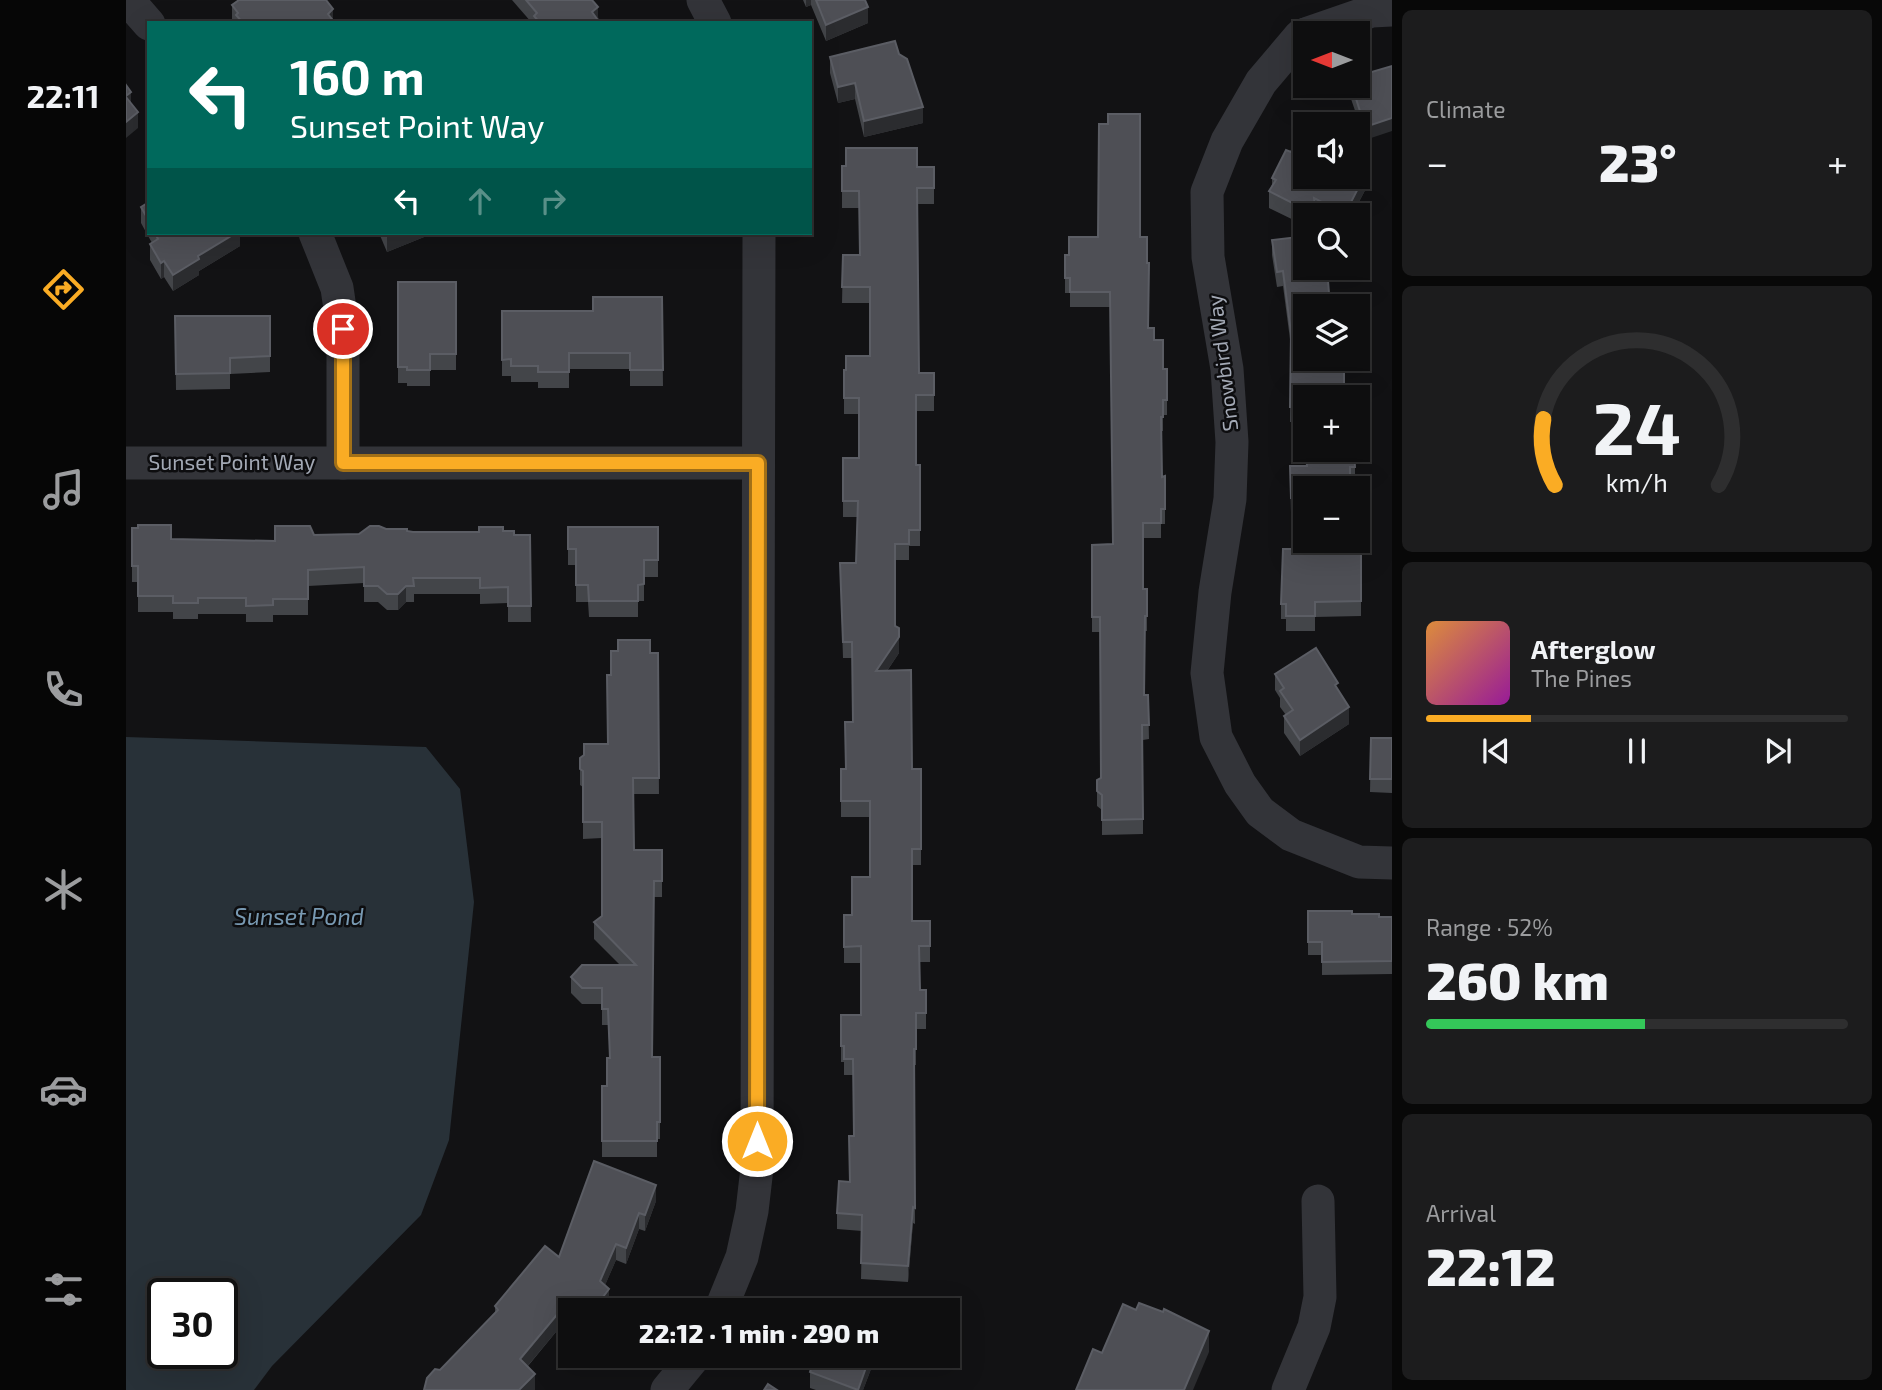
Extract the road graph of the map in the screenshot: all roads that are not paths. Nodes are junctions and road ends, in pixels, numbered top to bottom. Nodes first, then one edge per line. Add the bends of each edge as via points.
1 (128, 0) edge
2 (703, 0) edge
3 (1392, 10) edge
4 (714, 21) edge
5 (1344, 21) edge
6 (147, 22) edge
7 (1293, 44) edge
8 (316, 235) edge
9 (759, 235) edge
10 (126, 463) edge
11 (343, 463) junction
12 (758, 463) junction
13 (1392, 863) edge
14 (1318, 1201) dead end
15 (725, 1298) edge
16 (685, 1368) edge
17 (667, 1390) edge
18 (1287, 1390) edge

1 - 6 street
2 - 4 street
3 - 5 street
7 - 13 street, Snowbird Way via 1262,82 1227,141 1207,192 1208,257 1227,369 1232,442 1230,499 1207,673 1216,737 1260,812 1291,835 1359,862
8 - 11 street via 337,289 343,329
9 - 12 street
10 - 11 street, Sunset Point Way
11 - 12 street, Sunset Point Way
12 - 15 street via 757,1168 742,1257
14 - 18 street via 1320,1297 1314,1326
16 - 17 street

